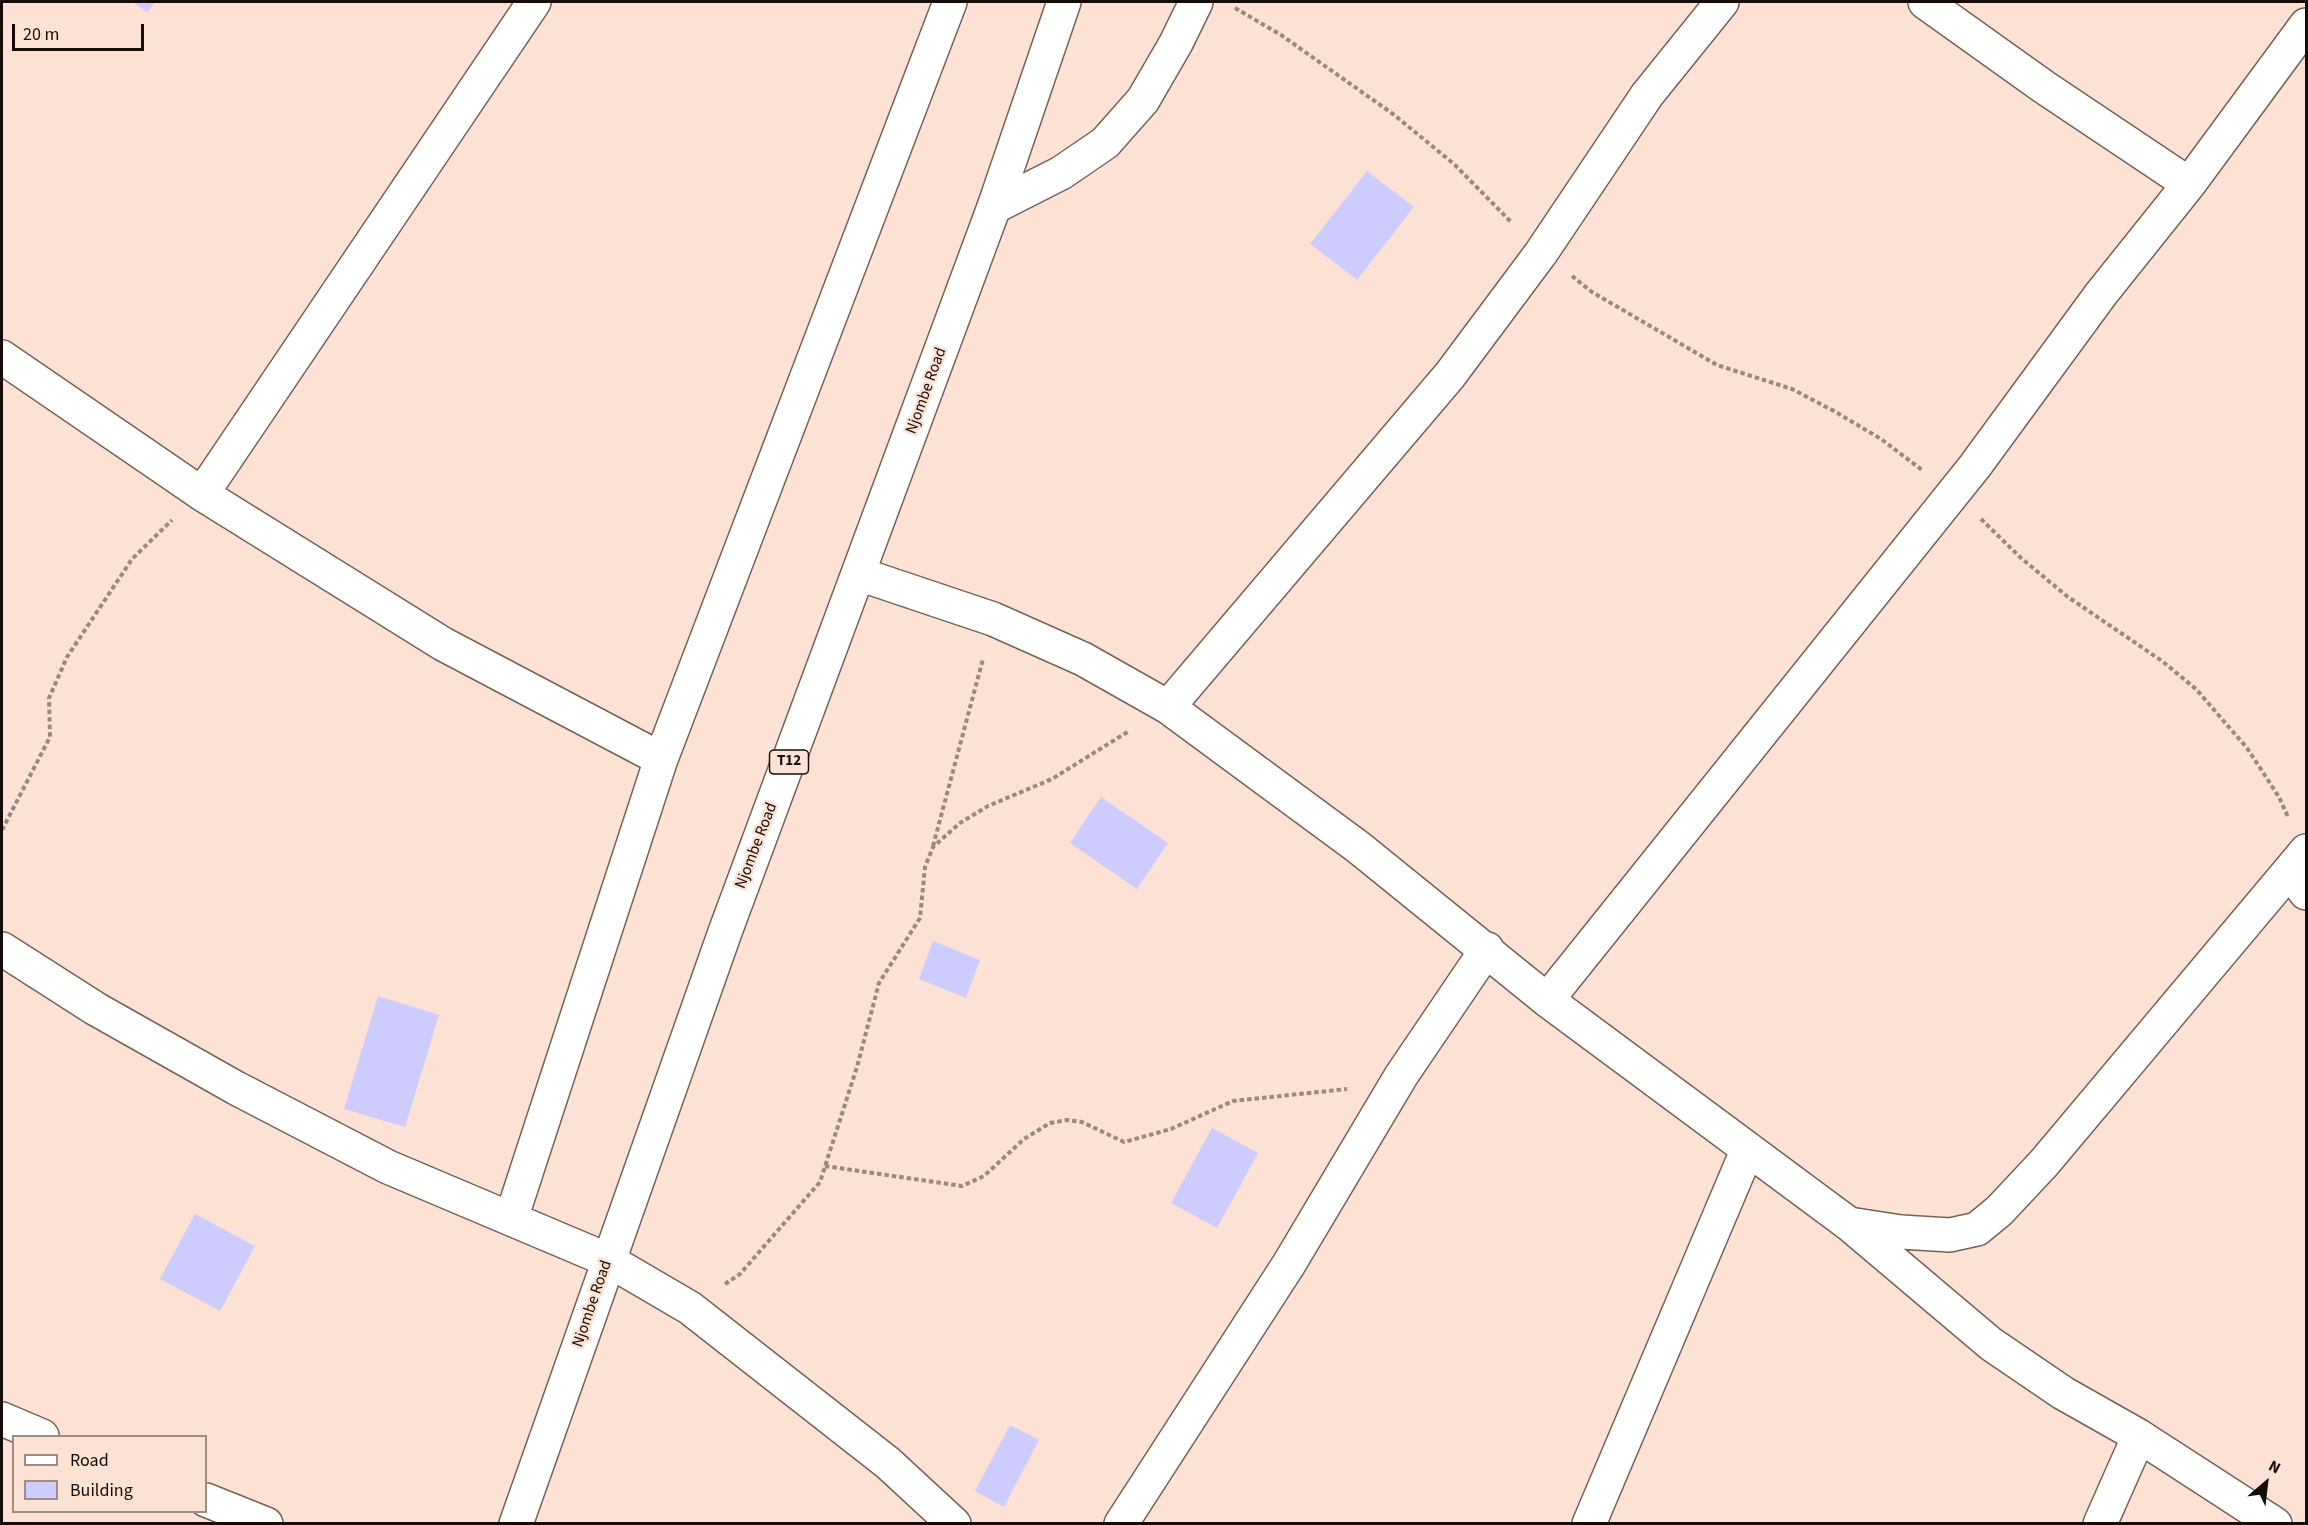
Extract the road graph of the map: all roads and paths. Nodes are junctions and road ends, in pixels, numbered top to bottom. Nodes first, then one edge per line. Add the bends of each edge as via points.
1 (534, 2) edge
2 (950, 2) edge
3 (1064, 2) edge
4 (1196, 2) edge
5 (1722, 2) edge
6 (1925, 2) edge
7 (1233, 7) dead end
8 (2307, 25) edge
9 (2188, 184) junction
10 (994, 207) junction
11 (1541, 253) junction
12 (2, 357) edge
13 (1952, 492) junction
14 (202, 494) junction
15 (860, 574) junction
16 (993, 619) junction
17 (1168, 707) junction
18 (661, 759) junction
19 (2, 830) edge
20 (933, 847) junction
21 (2301, 872) edge
22 (2, 949) edge
23 (1487, 949) junction
24 (1547, 1000) junction
25 (1401, 1076) junction
26 (1747, 1151) junction
27 (825, 1166) junction
28 (511, 1219) junction
29 (1849, 1224) junction
30 (608, 1260) junction
31 (690, 1308) junction
32 (2, 1419) edge
33 (38, 1435) edge
34 (2139, 1436) junction
35 (207, 1500) edge
36 (266, 1524) edge
37 (516, 1524) edge
38 (954, 1524) edge
39 (1121, 1524) edge
40 (1589, 1524) edge
41 (2100, 1524) edge
42 (2275, 1524) edge

1 - 14 main road
2 - 18 main road
3 - 10 main road, Njombe Road / T12
4 - 10 main road via 1143,100 1105,143 1061,173
5 - 11 main road via 1647,95
6 - 9 main road
7 - 11 path via 1281,35 1393,114 1454,164
8 - 9 main road
9 - 13 main road
10 - 15 main road, Njombe Road / T12
11 - 13 path via 1592,292 1717,365 1792,389 1871,433
11 - 17 main road via 1450,375
12 - 14 main road
13 - 21 path via 2067,597 2196,688 2247,748 2279,797 2288,816
13 - 24 main road
14 - 18 main road via 443,644
14 - 19 path via 132,559 67,657 49,698 50,737
15 - 16 main road
15 - 30 main road, Njombe Road / T12 via 725,932
16 - 17 main road via 1083,659
16 - 20 path
17 - 20 path via 1052,779 988,806 960,823
17 - 23 main road via 1358,846
18 - 28 main road
20 - 27 path via 925,867 920,918 879,983
21 - 29 main road via 1999,1212 1977,1229 1950,1235
22 - 28 main road via 236,1088 388,1167
23 - 24 main road
23 - 25 main road
24 - 26 main road
25 - 27 path via 1335,1091 1233,1101 1171,1129 1124,1142 1082,1122 1050,1123 1024,1139 984,1176 962,1186
25 - 39 main road via 1289,1264
26 - 29 main road
26 - 40 main road
27 - 31 path via 820,1182 740,1274
28 - 30 main road
29 - 34 main road via 1991,1344 2063,1393
30 - 31 main road
30 - 37 main road, Njombe Road / T12
31 - 38 main road via 888,1463
32 - 33 main road
34 - 41 main road
34 - 42 main road
35 - 36 main road

